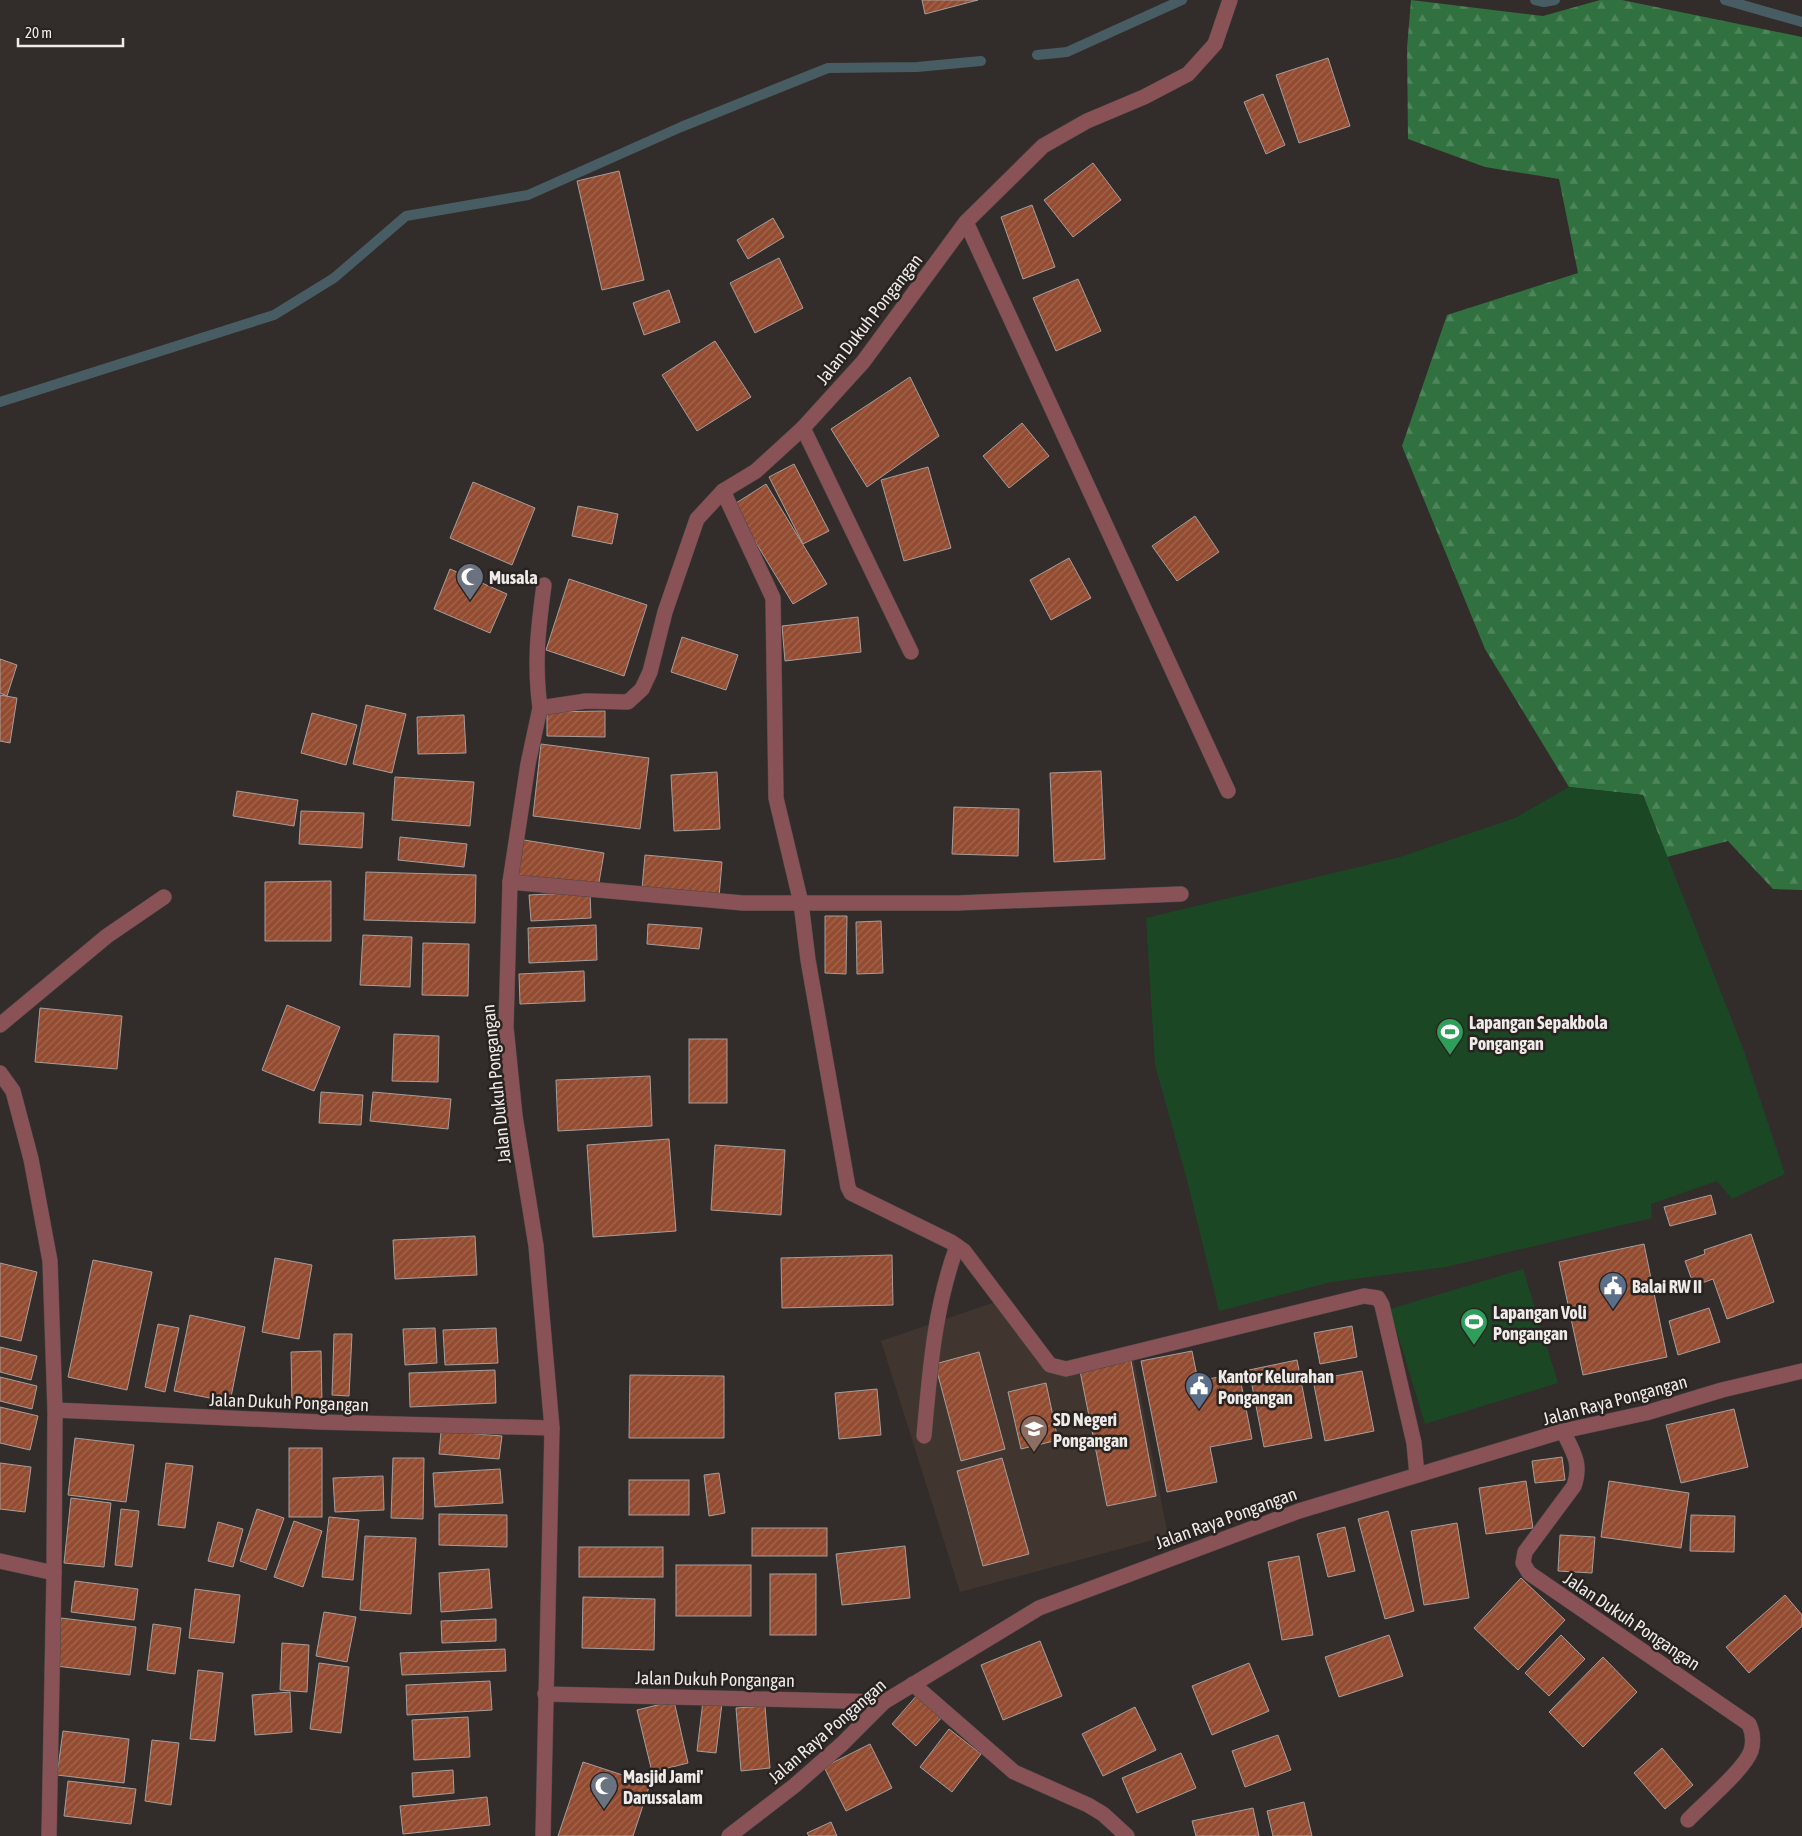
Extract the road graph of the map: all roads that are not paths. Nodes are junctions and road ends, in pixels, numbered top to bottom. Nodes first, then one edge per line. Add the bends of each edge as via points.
1 (1230, 0) edge
2 (966, 222) junction
3 (803, 428) junction
4 (723, 491) junction
5 (544, 586) dead end
6 (911, 652) dead end
7 (540, 708) junction
8 (1228, 791) dead end
9 (510, 882) junction
10 (1181, 894) dead end
11 (164, 897) dead end
12 (801, 903) junction
13 (0, 1025) edge
14 (0, 1073) edge
15 (957, 1246) junction
16 (1802, 1371) edge
17 (55, 1410) junction
18 (552, 1428) junction
19 (1564, 1431) junction
20 (924, 1436) dead end
21 (1417, 1475) junction
22 (0, 1561) edge
23 (54, 1573) junction
24 (913, 1684) junction
25 (545, 1694) junction
26 (884, 1702) junction
27 (1688, 1820) dead end
28 (49, 1836) edge
29 (543, 1836) edge
30 (729, 1836) edge
31 (1127, 1836) edge

1 - 2 street, Jalan Dukuh Pongangan via 1215,44 1188,74 1087,121 1043,146
2 - 3 street, Jalan Dukuh Pongangan via 863,362
2 - 8 street
3 - 4 street, Jalan Dukuh Pongangan via 756,471
3 - 6 street
4 - 7 street, Jalan Dukuh Pongangan via 697,519 642,689 628,702 586,702
4 - 12 street via 773,598 776,798
5 - 7 street, Jalan Dukuh Pongangan via 536,642
7 - 9 street, Jalan Dukuh Pongangan
9 - 12 street via 743,903
9 - 18 street, Jalan Dukuh Pongangan via 506,1027 515,1116 536,1246
10 - 12 street via 957,903
11 - 13 street via 107,936
12 - 15 street via 848,1187 857,1198
14 - 17 street via 13,1091 31,1159 50,1261
15 - 20 street via 946,1275 934,1330
15 - 21 street via 1050,1365 1066,1369 1364,1296 1378,1298 1414,1443
16 - 19 street, Jalan Raya Pongangan via 1646,1413
17 - 18 street, Jalan Dukuh Pongangan
17 - 23 street
18 - 25 street, Jalan Dukuh Pongangan
19 - 21 street, Jalan Raya Pongangan
19 - 27 street, Jalan Dukuh Pongangan via 1578,1465 1578,1475 1574,1486 1524,1552 1523,1563 1529,1573 1749,1724 1753,1734 1745,1762
21 - 24 street, Jalan Raya Pongangan via 1299,1511 1039,1608
22 - 23 street
23 - 28 street
24 - 26 street, Jalan Raya Pongangan
24 - 31 street via 1014,1772 1088,1805
25 - 26 street, Jalan Dukuh Pongangan
25 - 29 street, Jalan Dukuh Pongangan
26 - 30 street, Jalan Raya Pongangan via 794,1786

